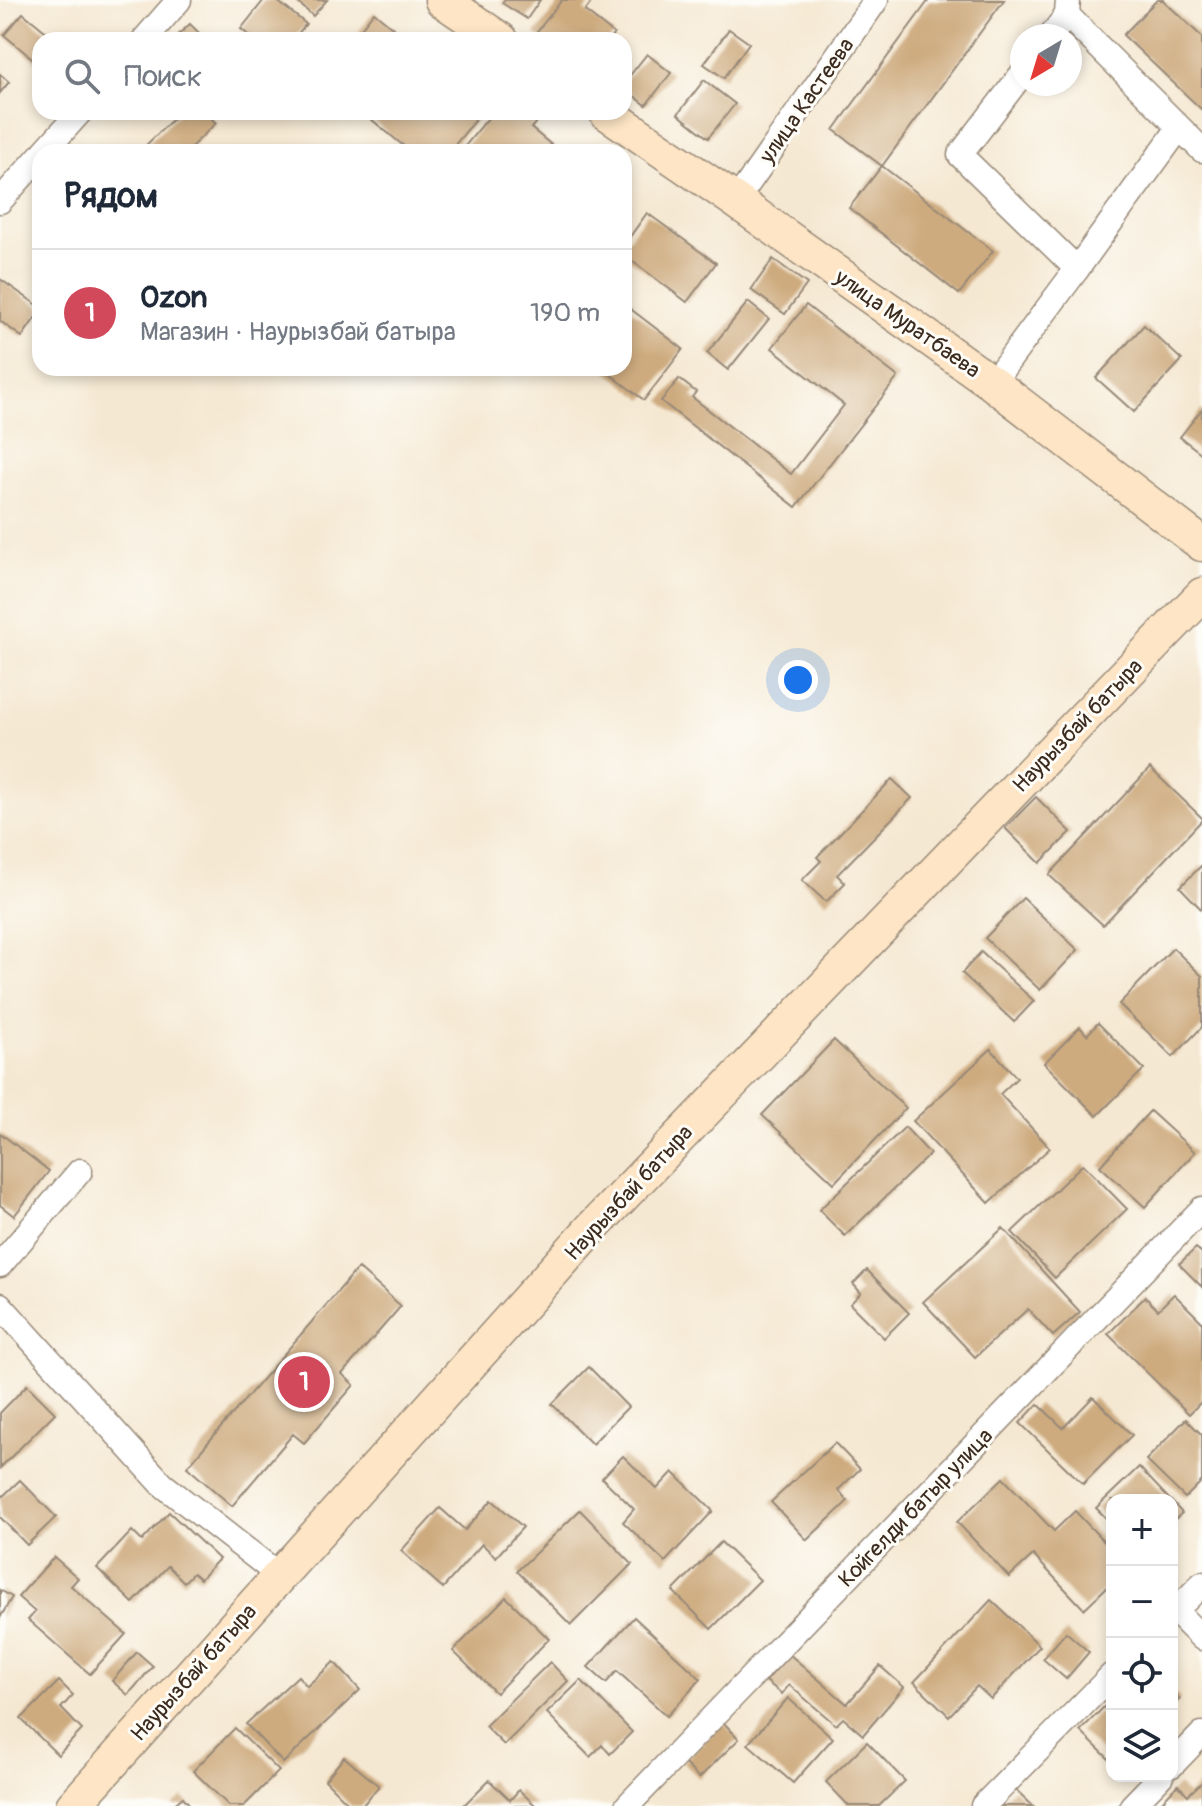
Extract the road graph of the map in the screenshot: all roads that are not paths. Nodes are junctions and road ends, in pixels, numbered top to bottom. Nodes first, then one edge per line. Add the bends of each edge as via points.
1 (179, 0) edge
2 (442, 0) edge
3 (876, 0) edge
4 (1067, 8) edge
5 (151, 32) edge
6 (489, 32) edge
7 (1010, 90) edge
8 (73, 120) edge
9 (618, 120) edge
10 (1179, 128) junction
11 (51, 144) edge
12 (1202, 150) edge
13 (32, 165) edge
14 (0, 201) edge
15 (736, 201) junction
16 (1077, 269) junction
17 (992, 383) junction
18 (1202, 544) edge
19 (1202, 595) edge
20 (80, 1171) dead end
21 (1202, 1209) edge
22 (0, 1265) edge
23 (0, 1305) edge
24 (280, 1576) junction
25 (1202, 1584) edge
26 (1178, 1608) edge
27 (1178, 1616) edge
28 (1202, 1638) edge
29 (1106, 1681) edge
30 (1202, 1734) edge
31 (1178, 1759) edge
32 (1155, 1782) edge
33 (73, 1806) edge
34 (627, 1806) edge
35 (983, 1806) edge
36 (1132, 1806) edge

1 - 5 street
2 - 6 main road
3 - 15 street, улица Кастеева
4 - 10 street
7 - 16 street via 960,155
8 - 11 street
9 - 15 main road, улица Муратбаева
10 - 12 street
10 - 16 street
13 - 14 street
15 - 17 main road, улица Муратбаева
16 - 17 street
17 - 18 main road, улица Муратбаева
19 - 24 main road, Наурызбай батыра via 591,1229
20 - 22 street
21 - 34 street, Койгелди батыр улица
23 - 24 street via 163,1485
24 - 33 main road, Наурызбай батыра
25 - 26 street
27 - 28 street
29 - 35 street
30 - 31 street
32 - 36 street

